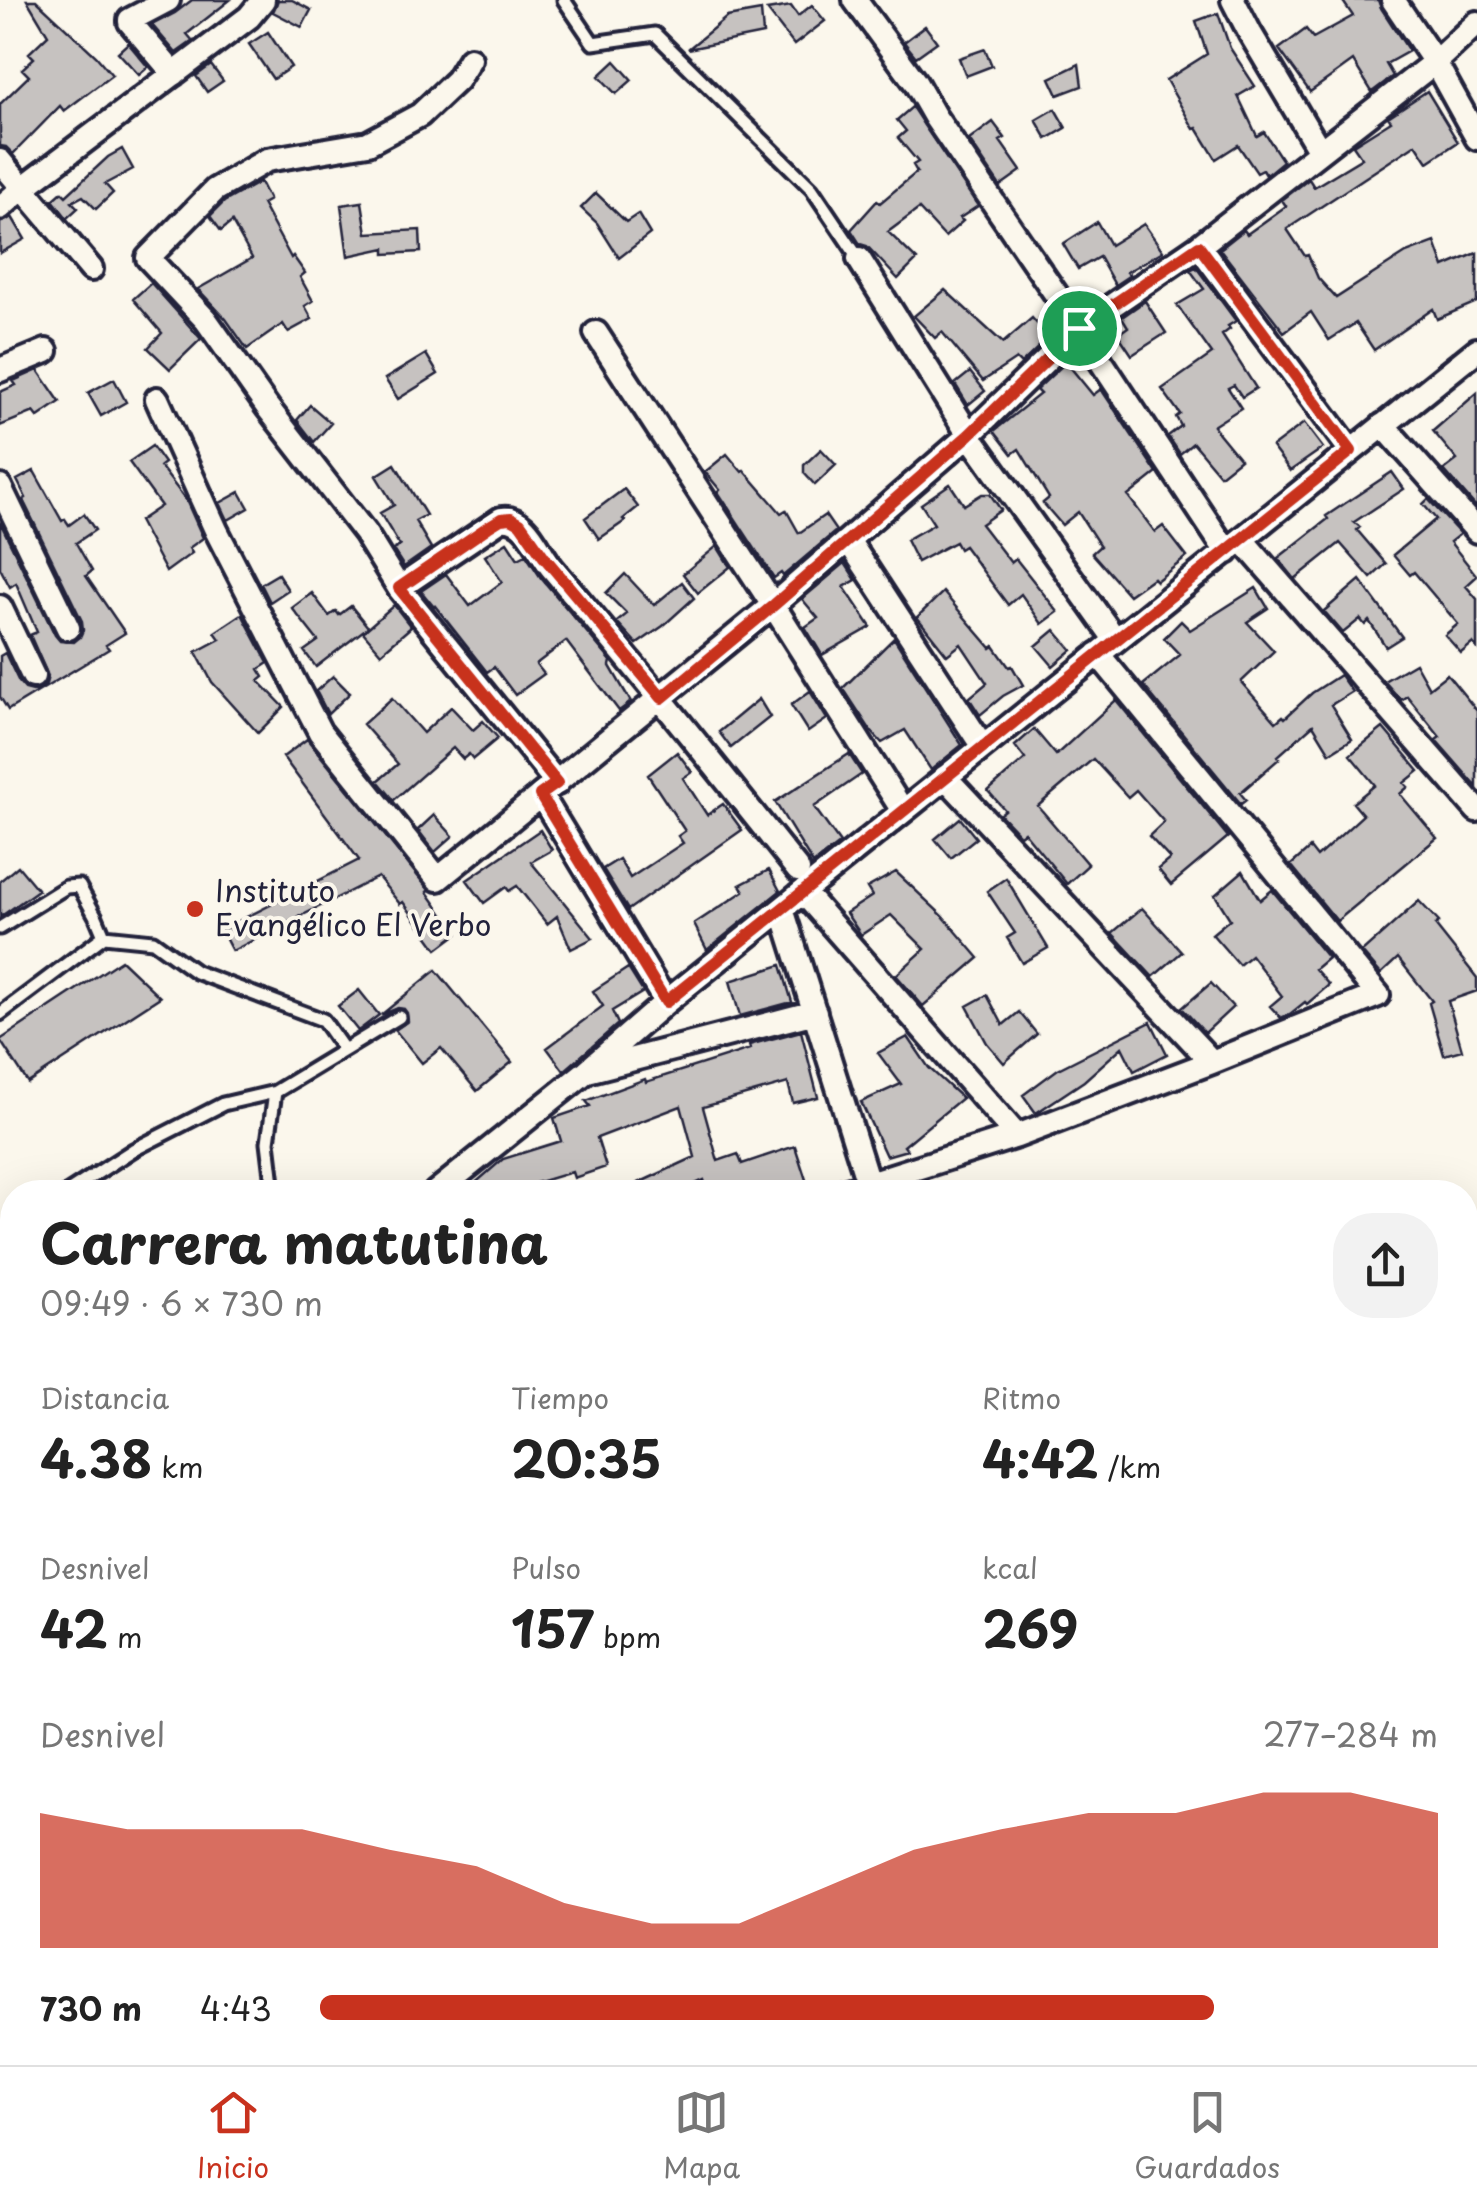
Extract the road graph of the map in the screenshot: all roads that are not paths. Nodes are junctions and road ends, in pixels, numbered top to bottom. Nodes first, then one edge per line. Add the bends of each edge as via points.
1 (168, 0) edge
2 (262, 0) edge
3 (564, 0) edge
4 (855, 0) edge
5 (1233, 0) edge
6 (1392, 0) edge
7 (1477, 23) edge
8 (470, 59) dead end
9 (1434, 62) junction
10 (174, 74) junction
11 (1477, 138) edge
12 (1320, 151) junction
13 (0, 161) edge
14 (24, 187) junction
15 (0, 208) edge
16 (1199, 246) junction
17 (859, 259) joint
18 (90, 269) dead end
19 (1079, 328) junction
20 (596, 333) dead end
21 (1477, 350) edge
22 (46, 351) dead end
23 (0, 370) edge
24 (157, 399) dead end
25 (1383, 425) junction
26 (969, 435) junction
27 (1351, 451) junction
28 (0, 486) edge
29 (1477, 531) edge
30 (848, 540) junction
31 (1234, 546) junction
32 (399, 588) junction
33 (774, 605) junction
34 (0, 607) edge
35 (68, 628) dead end
36 (1107, 647) junction
37 (33, 676) dead end
38 (662, 698) junction
39 (983, 747) junction
40 (945, 777) junction
41 (549, 789) junction
42 (1477, 810) edge
43 (903, 811) junction
44 (800, 881) junction
45 (782, 909) junction
46 (0, 928) edge
47 (104, 936) junction
48 (666, 1002) junction
49 (815, 1012) junction
50 (0, 1014) edge
51 (399, 1017) dead end
52 (344, 1050) junction
53 (1212, 1062) junction
54 (587, 1071) junction
55 (275, 1092) junction
56 (1016, 1136) junction
57 (87, 1180) edge
58 (273, 1180) edge
59 (451, 1180) edge
60 (868, 1180) edge
61 (892, 1180) edge

1 - 10 street via 130,22
2 - 10 street via 250,18
3 - 17 lane via 593,43 655,34 812,189
4 - 19 street
5 - 12 street
6 - 9 street
7 - 9 street
8 - 32 street via 420,116 368,143 267,160 215,190 148,256 206,320
9 - 11 street
9 - 12 street
10 - 14 street
12 - 16 street
13 - 14 street
14 - 15 street
14 - 18 street
16 - 19 street
16 - 27 street
17 - 26 street
19 - 26 street
19 - 31 street
20 - 33 street
21 - 25 street
22 - 23 street
24 - 41 street via 320,732 437,879
25 - 27 street
25 - 29 street
26 - 30 street
26 - 36 street
27 - 31 street
28 - 35 street
30 - 33 street
30 - 39 street
31 - 36 street
31 - 42 street
32 - 38 street via 511,518
32 - 41 street
33 - 38 street
33 - 43 street
34 - 37 street
36 - 39 street
36 - 53 street via 1378,995
38 - 41 street
38 - 44 street
39 - 40 street
40 - 43 street
40 - 53 street
41 - 48 street
43 - 44 street
44 - 45 street
44 - 56 street
45 - 48 street
45 - 49 street
46 - 47 lane via 78,886
47 - 50 lane
47 - 52 lane via 153,941 196,972 323,1020
48 - 54 street
49 - 54 street
49 - 60 street
51 - 52 lane
52 - 55 lane
53 - 56 street
54 - 59 street
55 - 57 lane via 223,1104
55 - 58 lane via 268,1142
56 - 61 street

